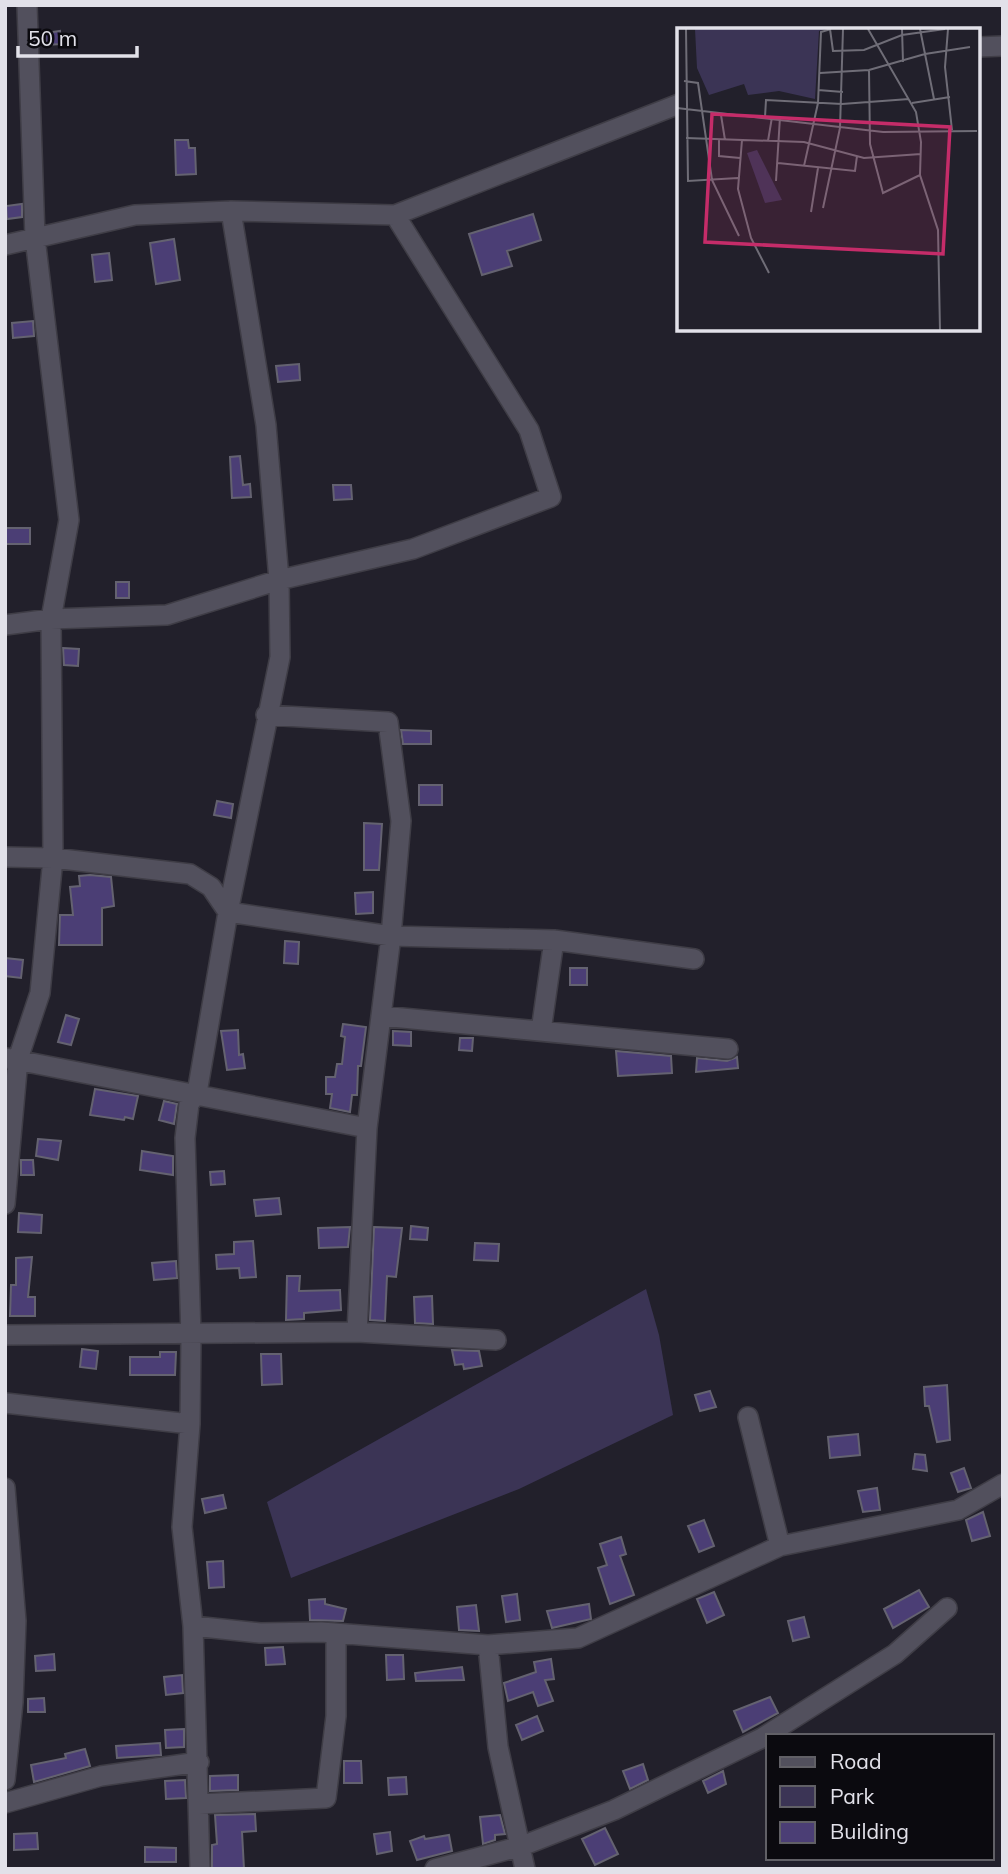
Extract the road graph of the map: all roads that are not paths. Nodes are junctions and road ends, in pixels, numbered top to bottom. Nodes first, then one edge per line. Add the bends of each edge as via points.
1 (27, 5) edge
2 (1003, 46) edge
3 (980, 47) edge
4 (677, 105) edge
5 (231, 211) junction
6 (395, 215) junction
7 (34, 238) junction
8 (5, 245) edge
9 (279, 580) junction
10 (51, 619) junction
11 (5, 625) edge
12 (266, 715) junction
13 (5, 857) edge
14 (53, 858) junction
15 (228, 912) junction
16 (391, 936) junction
17 (554, 940) junction
18 (694, 959) dead end
19 (381, 1016) junction
20 (541, 1031) junction
21 (728, 1049) dead end
22 (12, 1059) edge
23 (197, 1093) junction
24 (367, 1128) junction
25 (5, 1204) edge
26 (357, 1332) junction
27 (5, 1335) edge
28 (191, 1336) junction
29 (496, 1340) dead end
30 (5, 1403) edge
31 (748, 1417) dead end
32 (190, 1424) junction
33 (1003, 1484) edge
34 (5, 1488) edge
35 (780, 1546) junction
36 (947, 1608) dead end
37 (192, 1626) junction
38 (336, 1635) junction
39 (488, 1645) junction
40 (10, 1665) edge
41 (768, 1734) edge
42 (766, 1735) edge
43 (199, 1762) junction
44 (5, 1780) edge
45 (5, 1802) edge
46 (199, 1804) junction
47 (522, 1846) junction
48 (200, 1869) edge
49 (435, 1869) edge
50 (525, 1869) edge

1 - 7 street
2 - 3 street
4 - 6 street
5 - 6 street
5 - 7 street via 135,215
5 - 9 street via 266,425
6 - 9 street via 529,430 551,498 413,550
7 - 8 street
7 - 10 street via 69,520
9 - 10 street via 166,615
9 - 12 street via 280,657
10 - 11 street
10 - 14 street
12 - 15 street
12 - 16 street via 388,722 401,821
13 - 14 street
14 - 15 street via 190,874 211,887
14 - 22 street via 40,993
15 - 16 street
15 - 23 street
16 - 17 street
16 - 19 street
17 - 18 street
17 - 20 street
19 - 20 street
19 - 24 street
20 - 21 street
22 - 23 street
22 - 25 street
23 - 24 street
23 - 28 street via 190,1104 185,1138
24 - 26 street
26 - 28 street
26 - 29 street
27 - 28 street
28 - 32 street
30 - 32 street
31 - 35 street
32 - 37 street via 182,1527
33 - 35 street via 958,1510
34 - 40 street via 16,1621
35 - 39 street via 578,1638
36 - 41 street via 895,1654
37 - 38 street
37 - 43 street
38 - 39 street
38 - 46 street via 336,1716 326,1798
39 - 47 street via 498,1747
40 - 44 street
42 - 47 street via 614,1810
43 - 45 street via 101,1776
43 - 46 street
46 - 48 street
47 - 49 street
47 - 50 street

